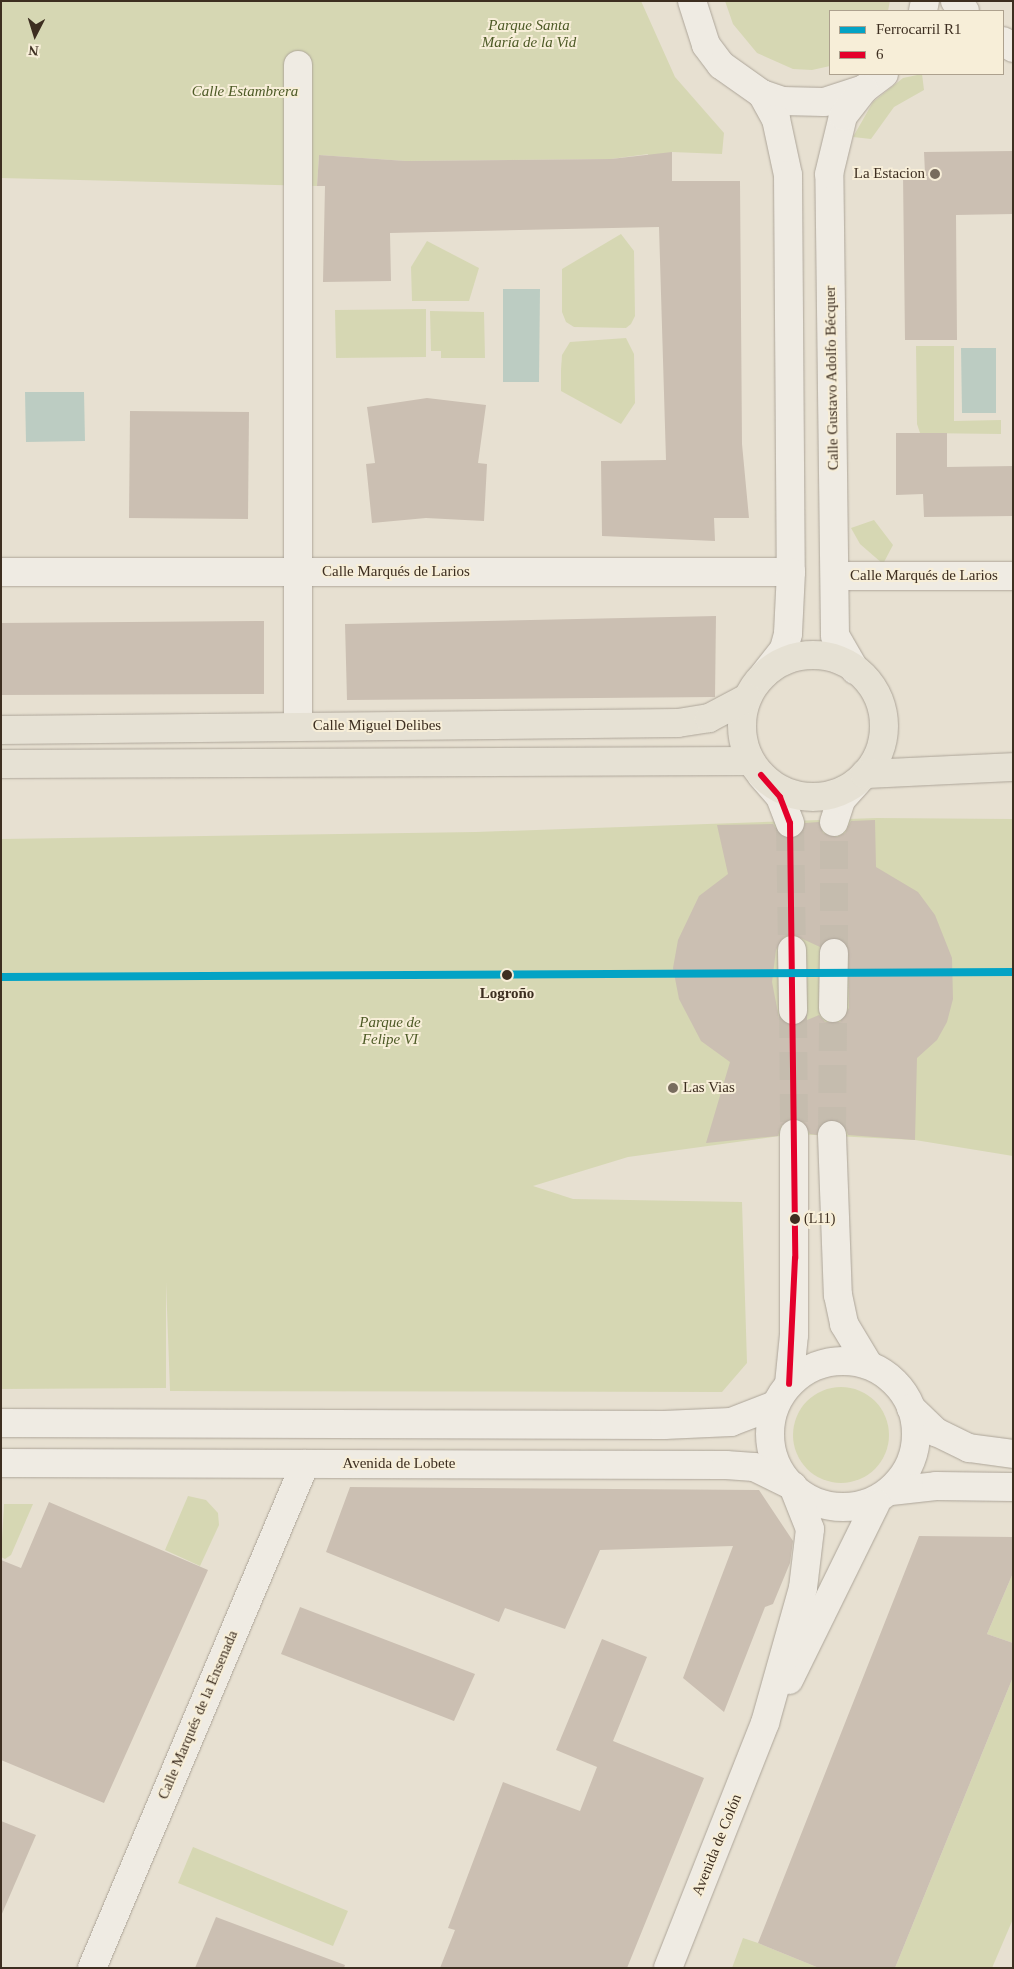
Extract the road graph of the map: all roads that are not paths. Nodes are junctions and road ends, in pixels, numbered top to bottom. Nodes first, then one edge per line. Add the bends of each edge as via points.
1 (692, 1) edge
2 (955, 1) edge
3 (964, 10) edge
4 (298, 66) dead end
5 (874, 82) edge
6 (762, 94) junction
7 (1, 572) edge
8 (297, 572) junction
9 (791, 572) junction
10 (835, 576) junction
11 (1013, 576) edge
12 (855, 670) junction
13 (765, 674) junction
14 (748, 698) junction
15 (298, 727) junction
16 (1, 730) edge
17 (880, 749) junction
18 (1, 764) edge
19 (1013, 767) edge
20 (756, 768) junction
21 (910, 770) junction
22 (861, 778) junction
23 (834, 822) tunnel mouth
24 (790, 823) tunnel mouth
25 (792, 950) tunnel mouth
26 (834, 953) tunnel mouth
27 (833, 1008) tunnel mouth
28 (793, 1010) tunnel mouth
29 (794, 1134) tunnel mouth
30 (832, 1135) tunnel mouth
31 (868, 1364) junction
32 (782, 1395) junction
33 (910, 1408) junction
34 (1, 1423) edge
35 (1013, 1454) edge
36 (1, 1463) edge
37 (306, 1464) junction
38 (793, 1486) junction
39 (1013, 1488) edge
40 (883, 1497) junction
41 (765, 1723) junction
42 (92, 1968) edge
43 (668, 1968) edge

1 - 6 main road via 706,45 721,65
2 - 3 main road
4 - 8 main road
5 - 6 main road via 844,98 803,103
5 - 10 main road, Calle Gustavo Adolfo Bécquer via 842,116 829,174
6 - 9 main road, Calle Gustavo Adolfo Bécquer via 776,119 788,175
7 - 8 main road, Calle Marqués de Larios
8 - 9 main road, Calle Marqués de Larios
8 - 15 main road
9 - 13 main road, Calle Gustavo Adolfo Bécquer via 788,634 784,649
10 - 11 main road, Calle Marqués de Larios
10 - 12 main road, Calle Gustavo Adolfo Bécquer via 835,636
12 - 13 main road, Calle Gustavo Adolfo Bécquer via 831,658 814,655 796,657
12 - 17 main road, Calle Gustavo Adolfo Bécquer via 873,688 880,703 884,720
13 - 14 main road, Calle Gustavo Adolfo Bécquer
14 - 15 main road, Calle Miguel Delibes via 709,718 678,723
14 - 20 main road, Calle Gustavo Adolfo Bécquer via 742,719 743,740
15 - 16 main road, Calle Miguel Delibes
17 - 21 main road via 886,761
17 - 22 main road, Calle Gustavo Adolfo Bécquer
18 - 20 main road
19 - 21 main road
20 - 22 main road via 774,786 807,797 842,792
20 - 24 main road via 780,797
21 - 22 main road
22 - 23 main road via 841,800
25 - 28 main road
26 - 27 main road
29 - 32 main road via 794,1334
30 - 31 main road via 838,1296 844,1324
31 - 32 main road via 853,1360 828,1362 803,1371
31 - 33 main road via 892,1381
32 - 34 main road via 731,1422 664,1425
32 - 38 main road via 770,1422 772,1454
33 - 35 main road via 936,1432 969,1448
33 - 40 main road via 913,1455 904,1476
36 - 37 main road, Avenida de Lobete
37 - 38 main road, Avenida de Lobete via 726,1465 754,1467
37 - 42 main road, Calle Marqués de la Ensenada
38 - 40 main road via 822,1505 848,1509
38 - 41 main road, Avenida de Colón via 810,1529 810,1554
39 - 40 main road via 936,1486
40 - 41 main road, Avenida de Colón
41 - 43 main road, Avenida de Colón

